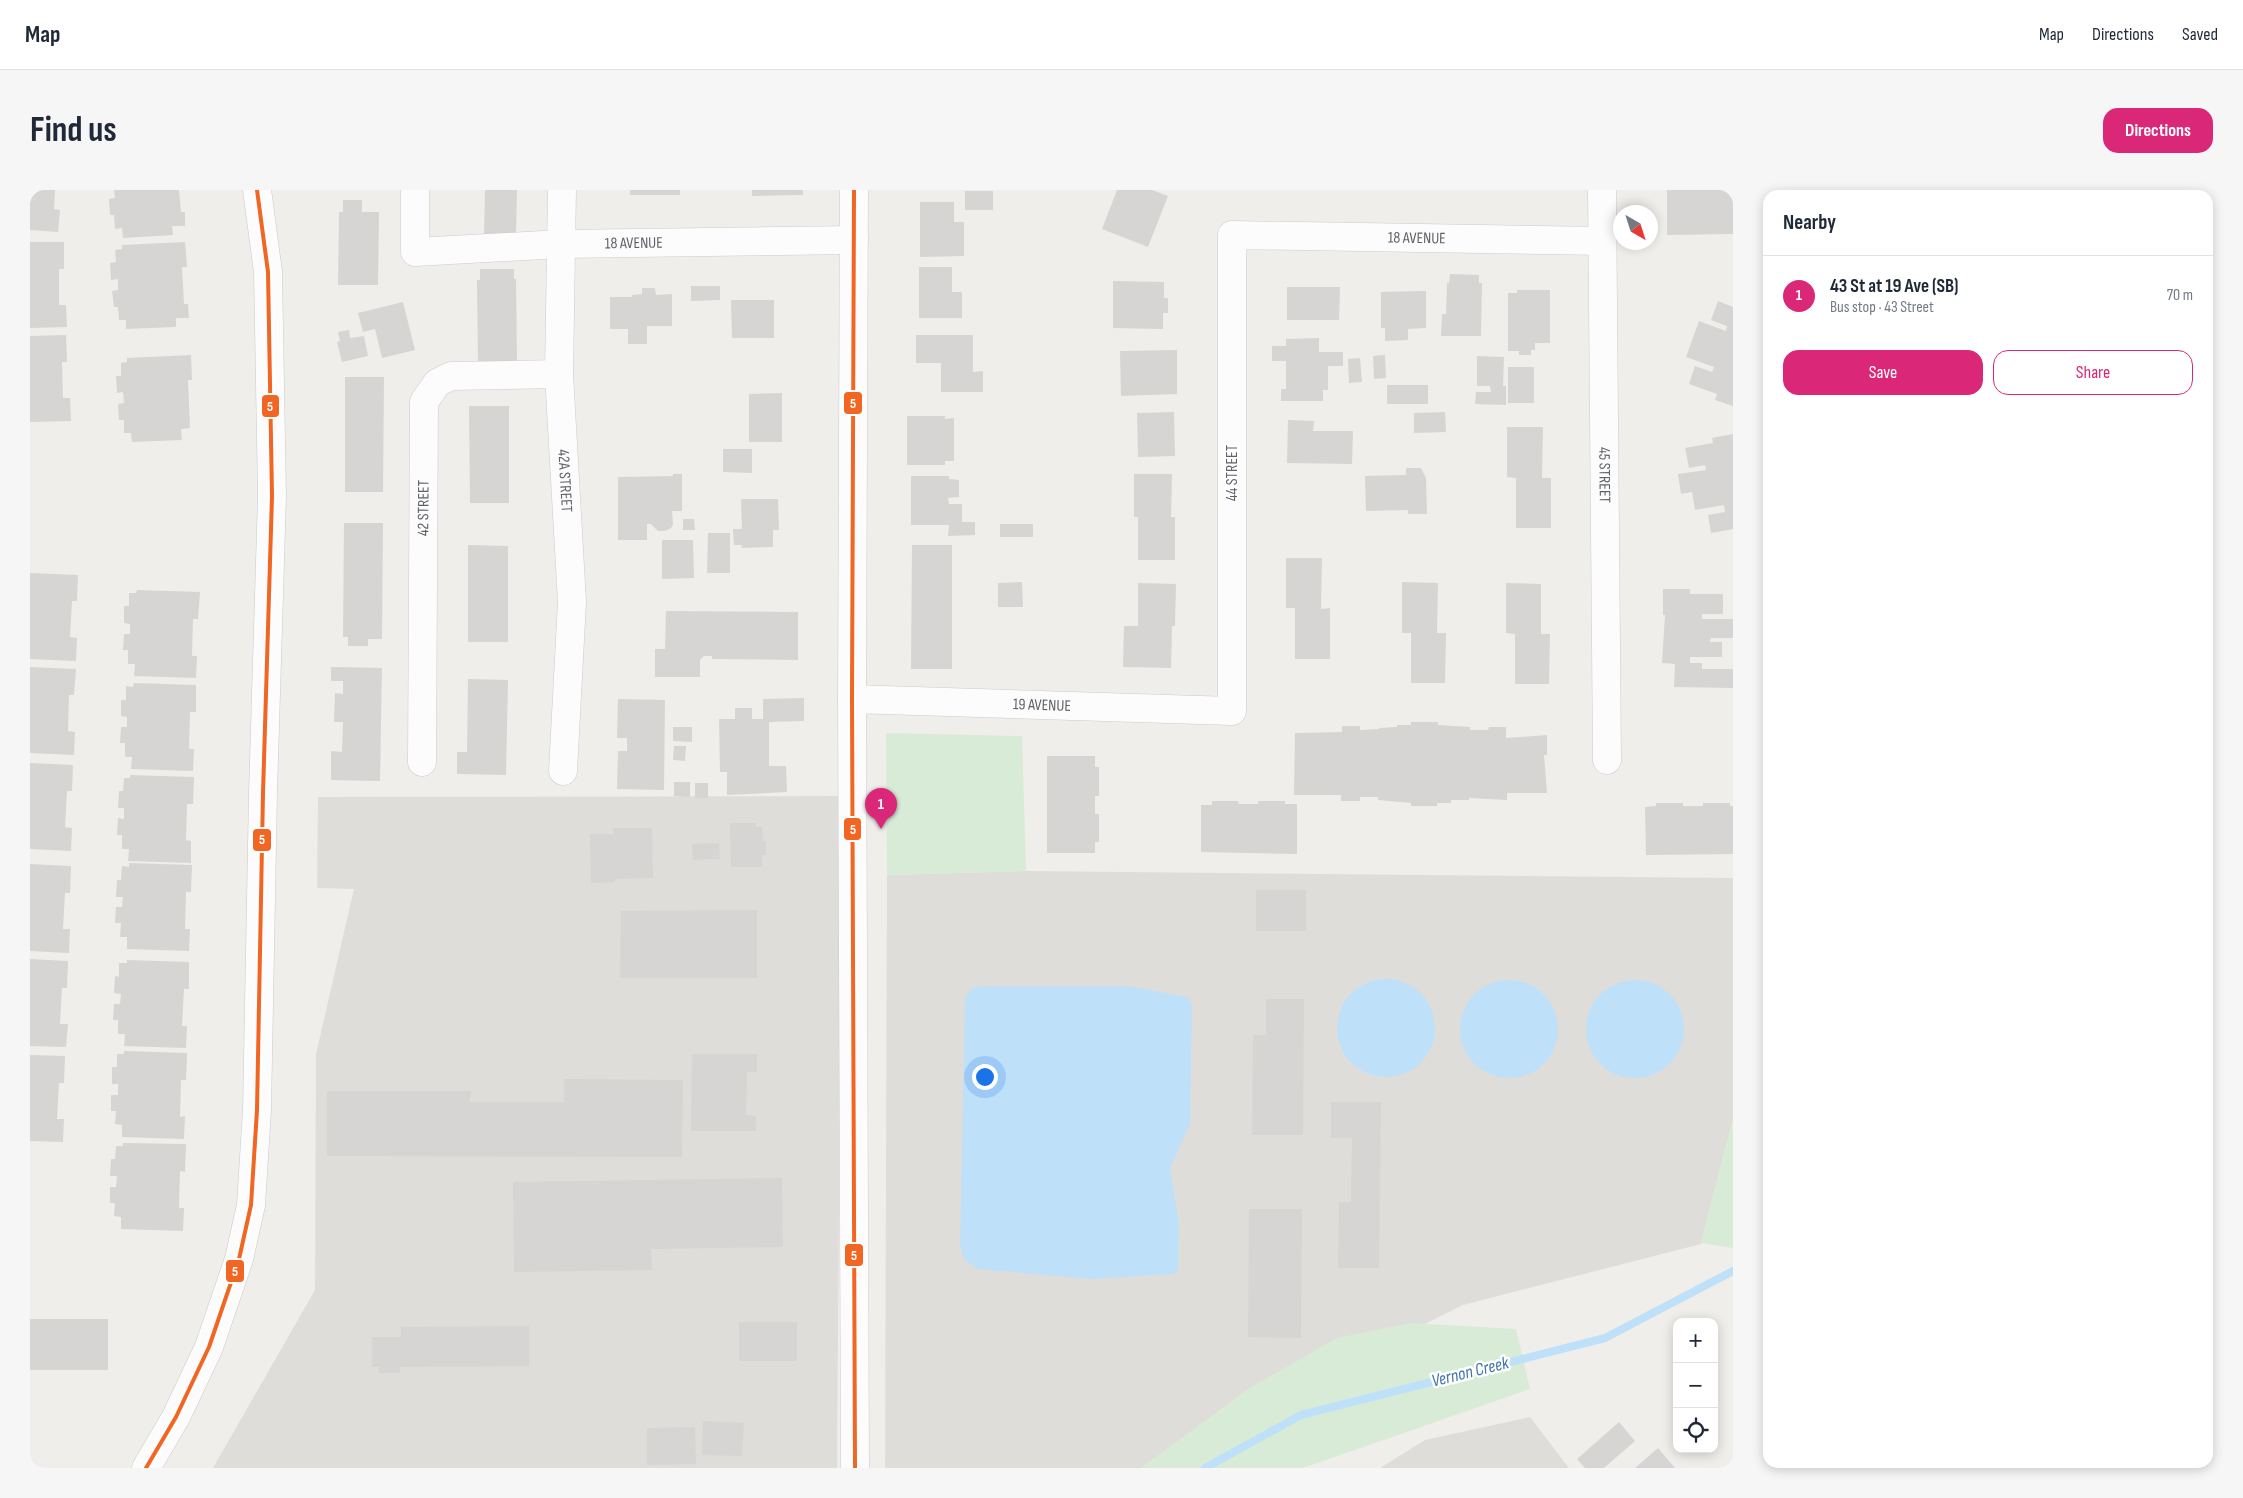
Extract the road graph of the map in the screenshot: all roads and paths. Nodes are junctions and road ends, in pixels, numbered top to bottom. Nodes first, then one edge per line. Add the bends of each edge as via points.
1 (257, 190) edge
2 (416, 190) edge
3 (562, 190) edge
4 (854, 190) edge
5 (1602, 190) edge
6 (1232, 235) joint
7 (854, 240) junction
8 (1601, 241) junction
9 (561, 244) junction
10 (560, 374) junction
11 (852, 699) junction
12 (1232, 711) joint
13 (1607, 760) dead end
14 (422, 762) dead end
15 (563, 771) dead end
16 (146, 1468) edge
17 (855, 1468) edge

1 - 16 street via 268,272 272,496 257,1110 251,1205 239,1259 209,1347 176,1418
2 - 9 street, 18 AVENUE via 415,252
3 - 9 street, 42A STREET
4 - 7 street
5 - 8 street, 45 STREET
6 - 8 street, 18 AVENUE
6 - 12 street, 44 STREET
7 - 9 street, 18 AVENUE
7 - 11 street
8 - 13 street, 45 STREET
9 - 10 street, 42A STREET
10 - 14 street, 42 STREET via 451,376 437,383 424,402
10 - 15 street, 42A STREET via 572,602
11 - 12 street, 19 AVENUE
11 - 17 street

